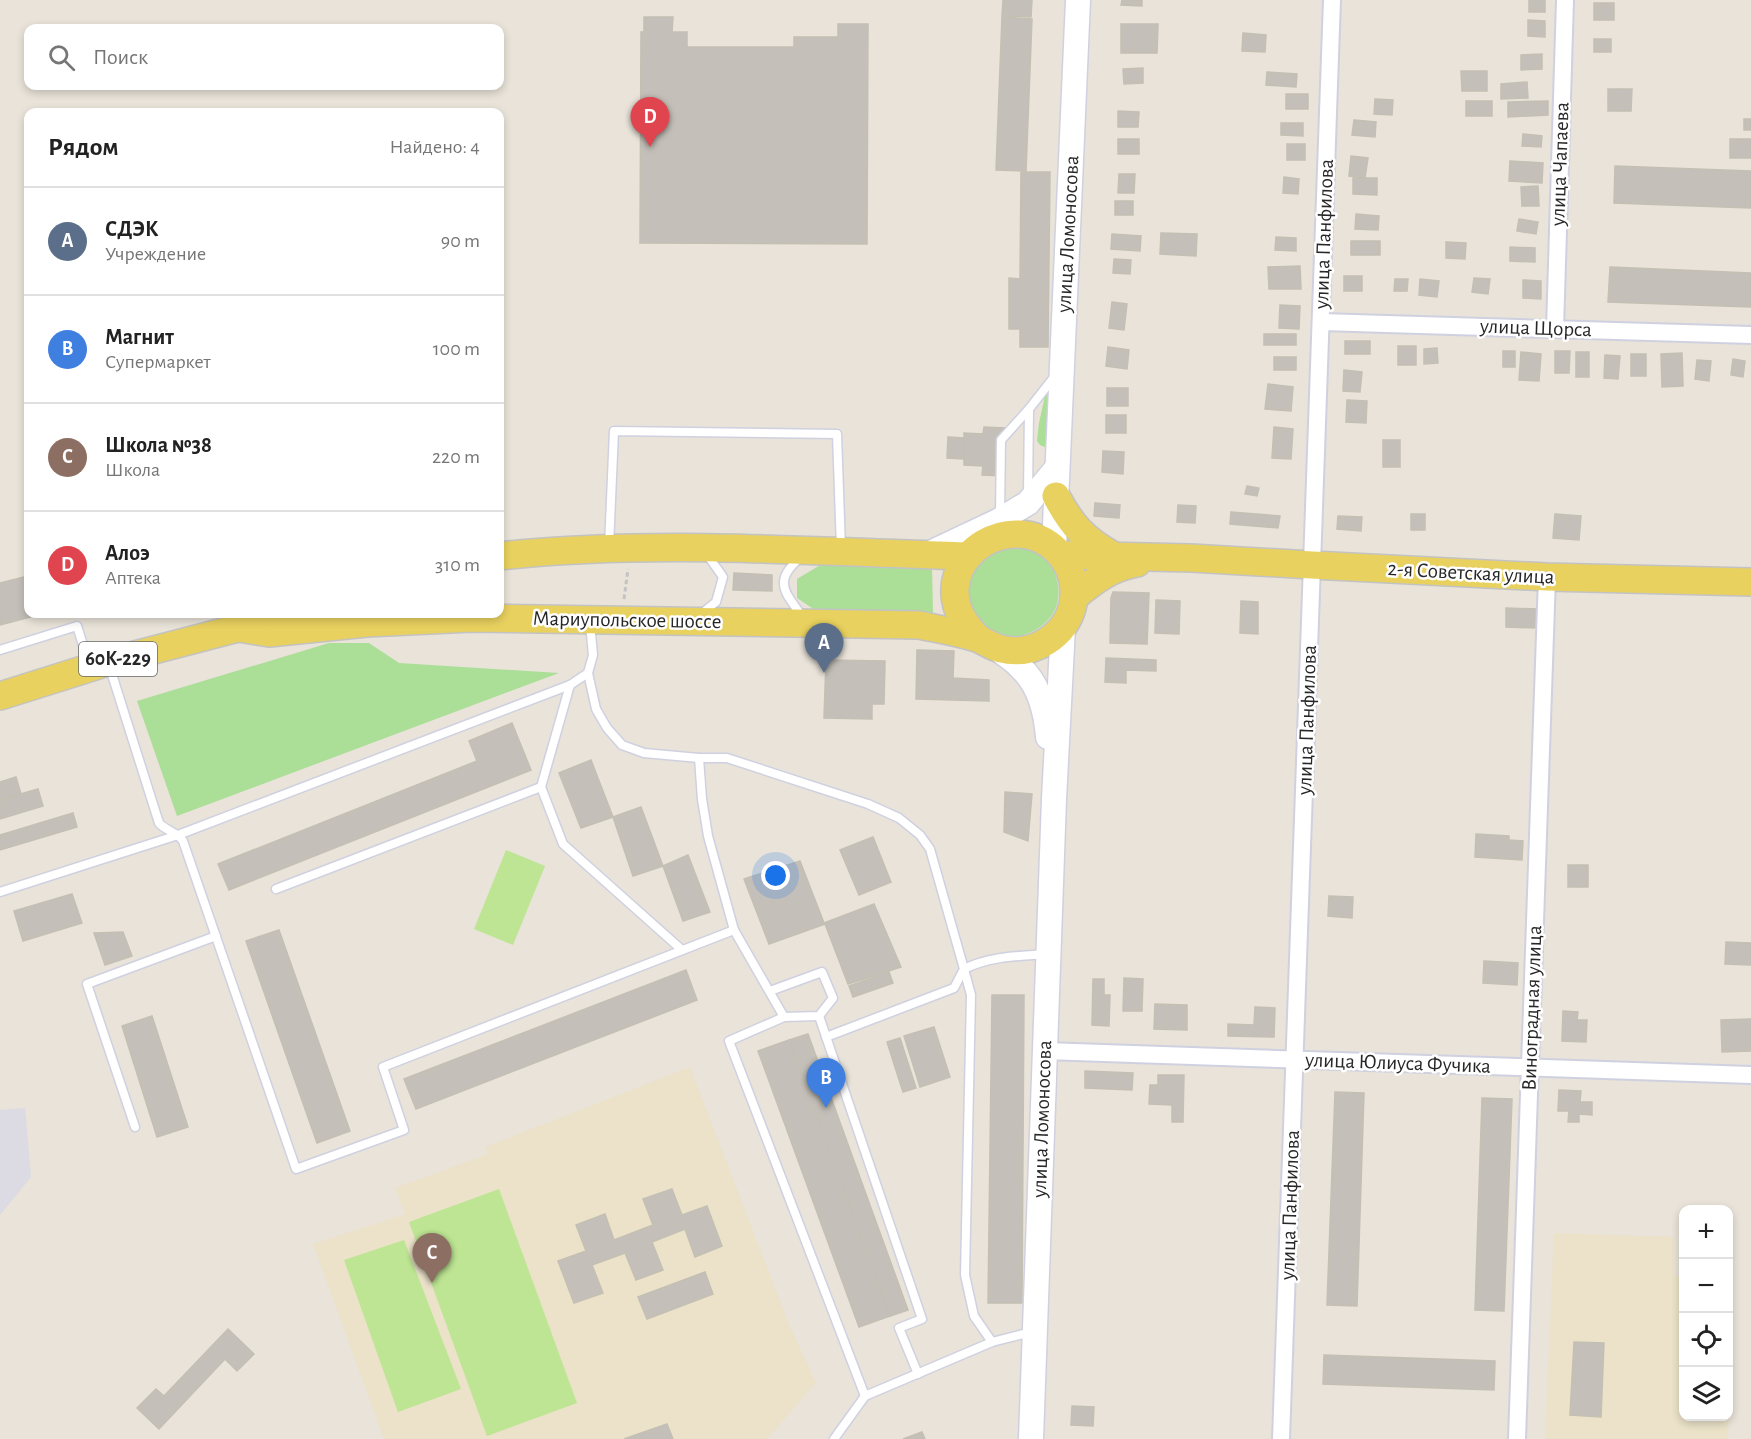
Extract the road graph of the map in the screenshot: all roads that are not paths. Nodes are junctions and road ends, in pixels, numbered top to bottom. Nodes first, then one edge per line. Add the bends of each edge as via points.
1 (1078, 0) edge
2 (1332, 0) edge
3 (1565, 0) edge
4 (1321, 322) junction
5 (1555, 329) junction
6 (1751, 335) edge
7 (1061, 369) junction
8 (1029, 409) junction
9 (1057, 468) junction
10 (1056, 496) junction
11 (1028, 503) junction
12 (1000, 519) junction
13 (620, 547) junction
14 (703, 548) junction
15 (808, 551) junction
16 (841, 552) junction
17 (1058, 552) junction
18 (926, 555) junction
19 (504, 556) edge
20 (968, 556) junction
21 (1114, 556) junction
22 (1191, 558) junction
23 (1312, 566) junction
24 (1547, 577) junction
25 (1751, 582) edge
26 (1074, 597) junction
27 (504, 617) edge
28 (258, 618) edge
29 (441, 618) edge
30 (589, 620) junction
31 (691, 621) junction
32 (807, 623) junction
33 (1063, 627) junction
34 (238, 628) junction
35 (988, 644) junction
36 (0, 651) edge
37 (99, 664) junction
38 (588, 674) junction
39 (570, 685) junction
40 (0, 696) edge
41 (699, 758) junction
42 (541, 787) junction
43 (1054, 799) junction
44 (178, 835) junction
45 (276, 889) dead end
46 (0, 892) edge
47 (734, 930) junction
48 (216, 936) junction
49 (682, 950) junction
50 (1048, 954) junction
51 (964, 969) junction
52 (770, 991) junction
53 (819, 1016) junction
54 (784, 1017) junction
55 (826, 1037) junction
56 (1045, 1051) junction
57 (1295, 1059) junction
58 (1530, 1068) junction
59 (1751, 1075) edge
60 (135, 1127) dead end
61 (1035, 1331) junction
62 (992, 1342) junction
63 (918, 1374) junction
64 (865, 1396) junction
65 (834, 1439) edge
66 (1031, 1439) edge
67 (1281, 1439) edge
68 (1517, 1439) edge

1 - 7 street, улица Ломоносова
2 - 4 street, улица Панфилова
3 - 5 street, улица Чапаева
4 - 5 street, улица Щорса
4 - 23 street, улица Панфилова
5 - 6 street, улица Щорса
7 - 8 lane
7 - 9 street, улица Ломоносова
8 - 11 lane
8 - 12 lane via 1001,440
9 - 10 street, улица Ломоносова
9 - 11 street
10 - 17 street, улица Ломоносова
10 - 21 main road via 1082,535
11 - 12 street
12 - 18 street
13 - 14 main road
13 - 16 lane via 614,431 837,434
13 - 19 main road
14 - 15 main road
14 - 31 lane via 723,577 716,602
15 - 16 main road
15 - 32 lane via 790,567 783,581 784,591
16 - 18 main road
17 - 20 main road via 1040,539 1015,533 992,538
17 - 21 main road, 2-я Советская улица
17 - 26 main road via 1071,575
18 - 20 main road
20 - 35 main road via 956,585 958,609 965,624
21 - 22 main road, 2-я Советская улица
22 - 23 main road, 2-я Советская улица
22 - 26 main road, 2-я Советская улица via 1118,567
23 - 24 main road, 2-я Советская улица
23 - 57 street, улица Панфилова
24 - 25 main road, 2-я Советская улица
24 - 58 street, Виноградная улица
26 - 33 main road
27 - 30 main road, Мариупольское шоссе
28 - 34 main road, Мариупольское шоссе
29 - 34 main road, Мариупольское шоссе via 269,633
30 - 31 main road, Мариупольское шоссе
30 - 38 lane via 593,655
31 - 32 main road, Мариупольское шоссе
32 - 35 main road, Мариупольское шоссе via 918,625
33 - 35 main road via 1051,639 1030,649 1018,651
33 - 43 street, улица Ломоносова
34 - 37 main road, Мариупольское шоссе / 60К-229
35 - 43 street, улица Ломоносова via 1022,667 1041,700
36 - 37 lane via 77,626
37 - 40 main road, Мариупольское шоссе / 60К-229
37 - 44 lane via 159,823
38 - 39 lane
38 - 41 lane via 596,709 606,728 622,745 644,753
39 - 42 lane
39 - 44 lane
41 - 47 lane via 708,836
41 - 51 lane via 727,758 867,804 899,818 921,835 930,849
42 - 45 lane
42 - 49 lane via 563,844
43 - 50 street, улица Ломоносова
44 - 46 lane
44 - 48 lane
47 - 49 lane
47 - 52 lane
48 - 49 lane via 296,1169 404,1130 383,1067
48 - 60 lane via 87,984
50 - 51 lane via 997,958
50 - 56 street, улица Ломоносова
51 - 55 lane via 954,988
51 - 62 lane via 971,995 965,1275 974,1316
52 - 53 lane via 822,972 833,998
52 - 54 lane
53 - 54 lane
53 - 55 lane
54 - 64 lane via 729,1041
55 - 63 lane via 922,1319 899,1328
56 - 57 street, улица Юлиуса Фучика
56 - 61 street, улица Ломоносова
57 - 58 street, улица Юлиуса Фучика
57 - 67 street, улица Панфилова
58 - 59 street, улица Юлиуса Фучика
58 - 68 street, Виноградная улица
61 - 62 lane
61 - 66 street, улица Ломоносова
62 - 63 lane
63 - 64 lane
64 - 65 lane

